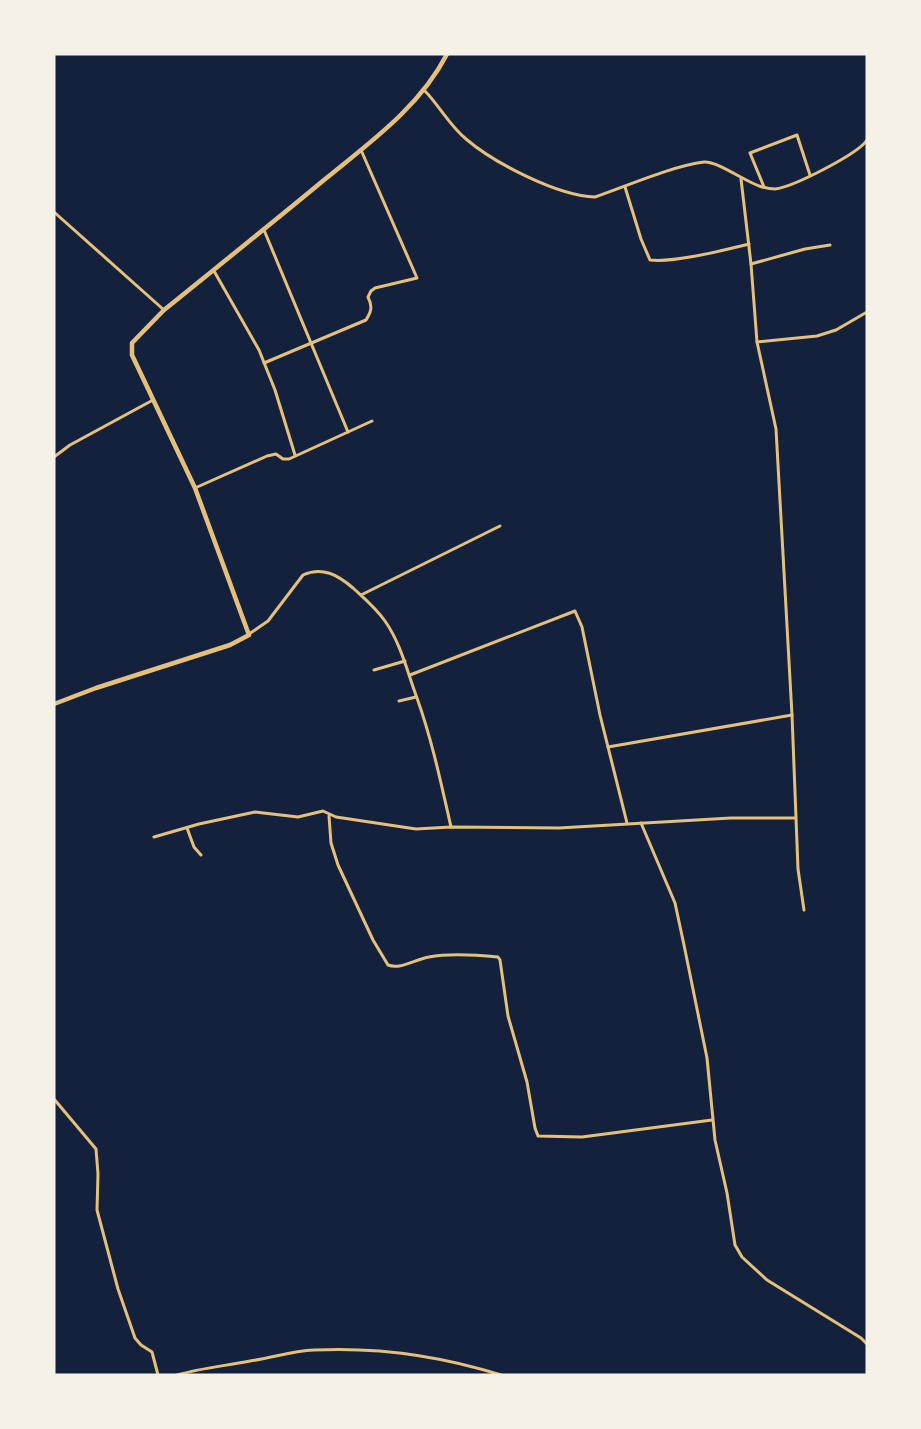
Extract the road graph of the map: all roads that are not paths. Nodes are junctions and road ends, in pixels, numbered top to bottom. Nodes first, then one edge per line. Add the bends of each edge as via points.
1 (447, 54) edge
2 (424, 90) junction
3 (867, 140) edge
4 (361, 150) junction
5 (810, 175) junction
6 (741, 179) junction
7 (625, 187) junction
8 (764, 187) junction
9 (54, 212) edge
10 (264, 230) junction
11 (749, 244) junction
12 (830, 245) dead end
13 (751, 264) junction
14 (213, 270) junction
15 (164, 310) junction
16 (867, 312) edge
17 (758, 342) junction
18 (311, 343) junction
19 (264, 363) junction
20 (154, 399) junction
21 (372, 421) dead end
22 (348, 432) junction
23 (295, 455) junction
24 (54, 457) edge
25 (195, 488) junction
26 (500, 526) dead end
27 (361, 596) junction
28 (249, 634) junction
29 (405, 661) junction
30 (374, 670) dead end
31 (410, 675) junction
32 (416, 697) junction
33 (399, 701) dead end
34 (54, 704) edge
35 (792, 715) junction
36 (608, 747) junction
37 (329, 815) junction
38 (795, 818) junction
39 (641, 822) junction
40 (627, 823) junction
41 (187, 827) junction
42 (451, 827) junction
43 (154, 837) dead end
44 (201, 855) dead end
45 (804, 909) dead end
46 (54, 1098) edge
47 (712, 1120) junction
48 (867, 1344) edge
49 (158, 1375) edge
50 (177, 1375) edge
51 (501, 1375) edge

1 - 2 street
2 - 4 street
2 - 7 street via 466,140 515,171 566,193 583,196 595,197
3 - 5 street via 857,151
4 - 10 street
4 - 18 street via 417,278 375,288 369,297 371,312 366,320
5 - 8 street via 779,188
5 - 8 street via 797,135 750,153
6 - 7 street via 706,162
6 - 8 street
6 - 11 street
7 - 11 street via 650,260
9 - 15 street
10 - 14 street
10 - 18 street
11 - 13 street
12 - 13 street
13 - 17 street
14 - 15 street
14 - 19 street
15 - 20 street via 138,335 131,350
16 - 17 street via 817,336
17 - 35 street via 776,429
18 - 19 street
18 - 22 street
19 - 23 street
20 - 24 street
20 - 25 street
21 - 22 street
22 - 23 street
23 - 25 street via 287,459 276,454 267,456
25 - 28 street
26 - 27 street
27 - 28 street via 336,575 312,571 303,575 267,621
27 - 29 street via 386,622
28 - 34 street via 230,645
29 - 30 street
29 - 31 street
31 - 32 street
31 - 36 street via 575,611 582,627
32 - 33 street
32 - 42 street via 432,743
35 - 36 street
35 - 38 street
36 - 40 street
37 - 41 street via 321,811 294,817 255,812
37 - 42 street via 416,829
37 - 47 street via 338,865 387,965 397,967 431,957 483,956 500,960 510,1022 538,1136 582,1137
38 - 39 street
38 - 45 street
39 - 40 street
39 - 47 street via 675,903 707,1058
40 - 42 street via 559,828
41 - 43 street
41 - 44 street
46 - 49 street via 94,1146 98,1167 97,1210 118,1289 134,1334 152,1352
47 - 48 street via 735,1245 742,1257 767,1280
50 - 51 street via 312,1350 416,1355

